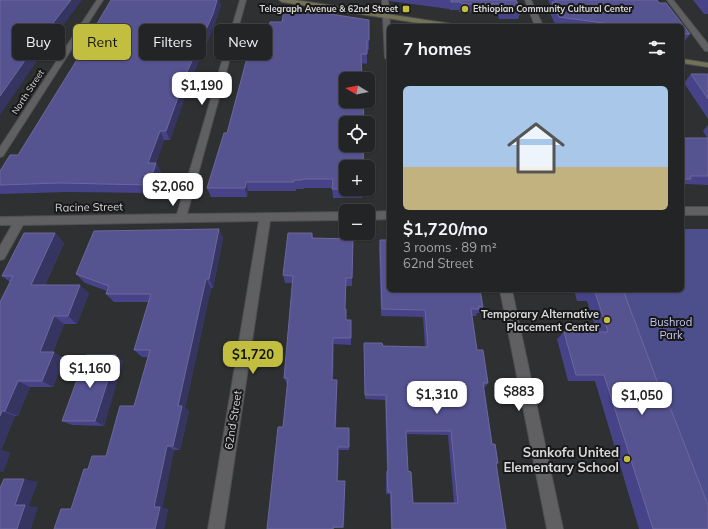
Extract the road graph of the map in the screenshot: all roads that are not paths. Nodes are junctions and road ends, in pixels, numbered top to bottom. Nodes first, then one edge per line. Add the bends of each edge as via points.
1 (100, 0) edge
2 (243, 0) edge
3 (282, 0) edge
4 (385, 0) edge
5 (528, 0) edge
6 (670, 0) edge
7 (386, 16) junction
8 (439, 24) edge
9 (538, 24) edge
10 (387, 30) edge
11 (708, 49) edge
12 (684, 61) edge
13 (708, 65) edge
14 (0, 154) edge
15 (684, 211) edge
16 (708, 211) edge
17 (387, 215) edge
18 (339, 216) edge
19 (375, 216) edge
20 (265, 217) junction
21 (181, 218) junction
22 (0, 220) edge
23 (20, 220) junction
24 (0, 256) edge
25 (506, 292) edge
26 (216, 529) edge
27 (555, 529) edge

1 - 14 street, North Street
2 - 21 street
3 - 7 main road
4 - 7 street
5 - 9 street
6 - 11 street
7 - 8 main road
7 - 10 street
12 - 13 main road
15 - 16 street
17 - 19 street
18 - 20 street, Racine Street
20 - 21 street, Racine Street
20 - 26 street, 62nd Street
21 - 23 street, Racine Street
22 - 23 street, Racine Street
23 - 24 street
25 - 27 street

